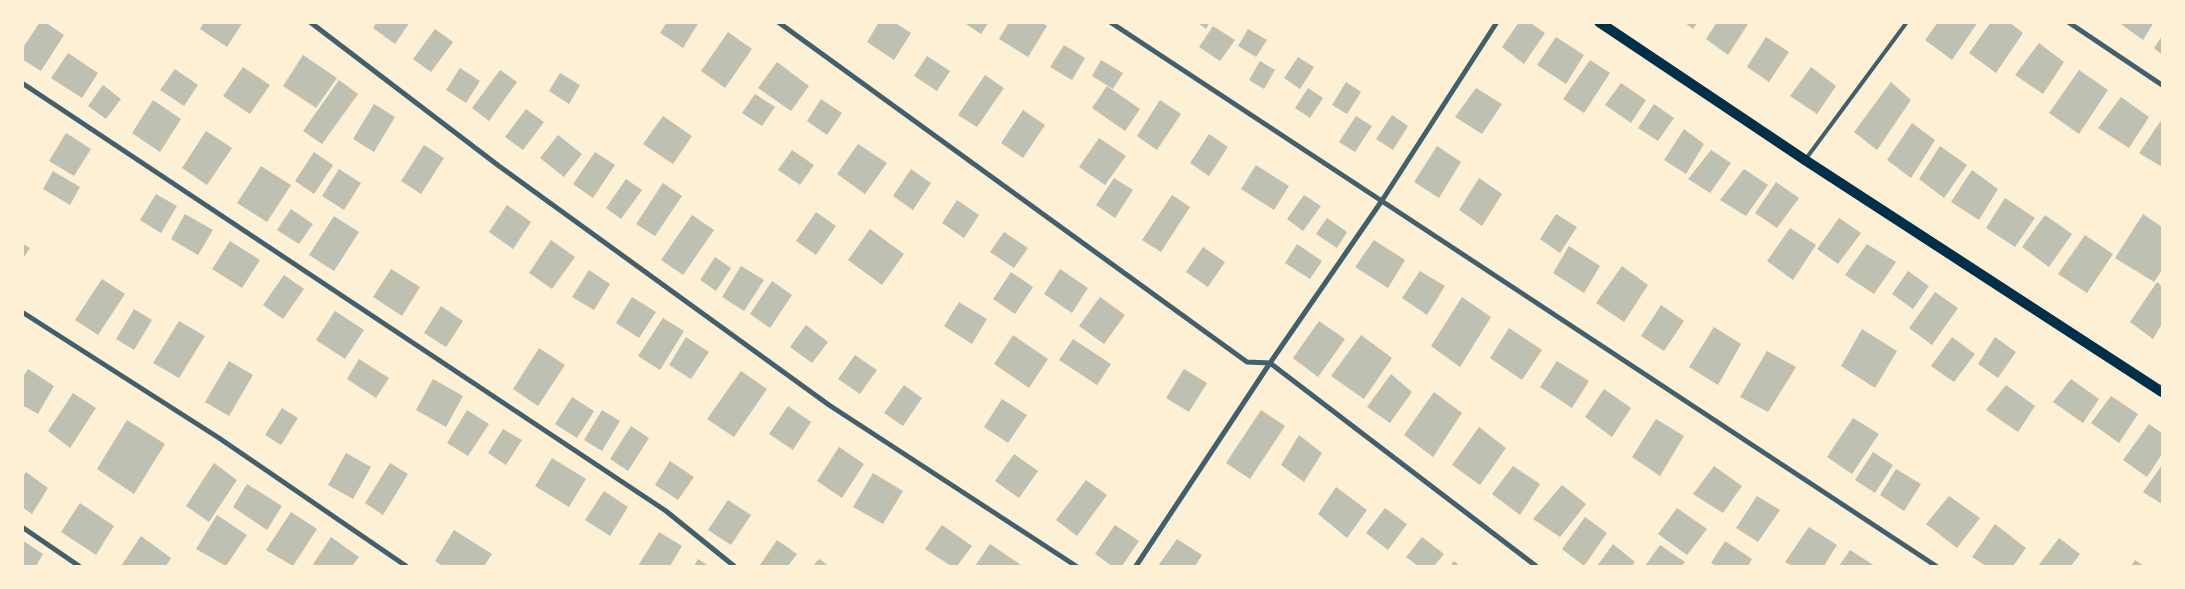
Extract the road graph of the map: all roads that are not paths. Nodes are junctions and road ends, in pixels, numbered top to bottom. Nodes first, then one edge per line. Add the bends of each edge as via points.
1 (310, 22) edge
2 (778, 22) edge
3 (1110, 22) edge
4 (1497, 22) edge
5 (1600, 22) edge
6 (1907, 22) edge
7 (2068, 22) edge
8 (22, 83) edge
9 (2162, 85) edge
10 (1805, 160) junction
11 (1381, 202) junction
12 (22, 312) edge
13 (1270, 363) junction
14 (2162, 392) edge
15 (22, 528) edge
16 (79, 566) edge
17 (406, 566) edge
18 (734, 566) edge
19 (1076, 566) edge
20 (1136, 566) edge
21 (1536, 566) edge
22 (1936, 566) edge

1 - 19 street via 499,166 829,406
2 - 13 street via 1247,362
3 - 11 street
4 - 11 street
5 - 10 main road
6 - 10 lane
7 - 9 street
8 - 18 street via 666,511
10 - 14 main road
11 - 13 street
11 - 22 street
12 - 17 street via 219,438
13 - 20 street
13 - 21 street
15 - 16 street

